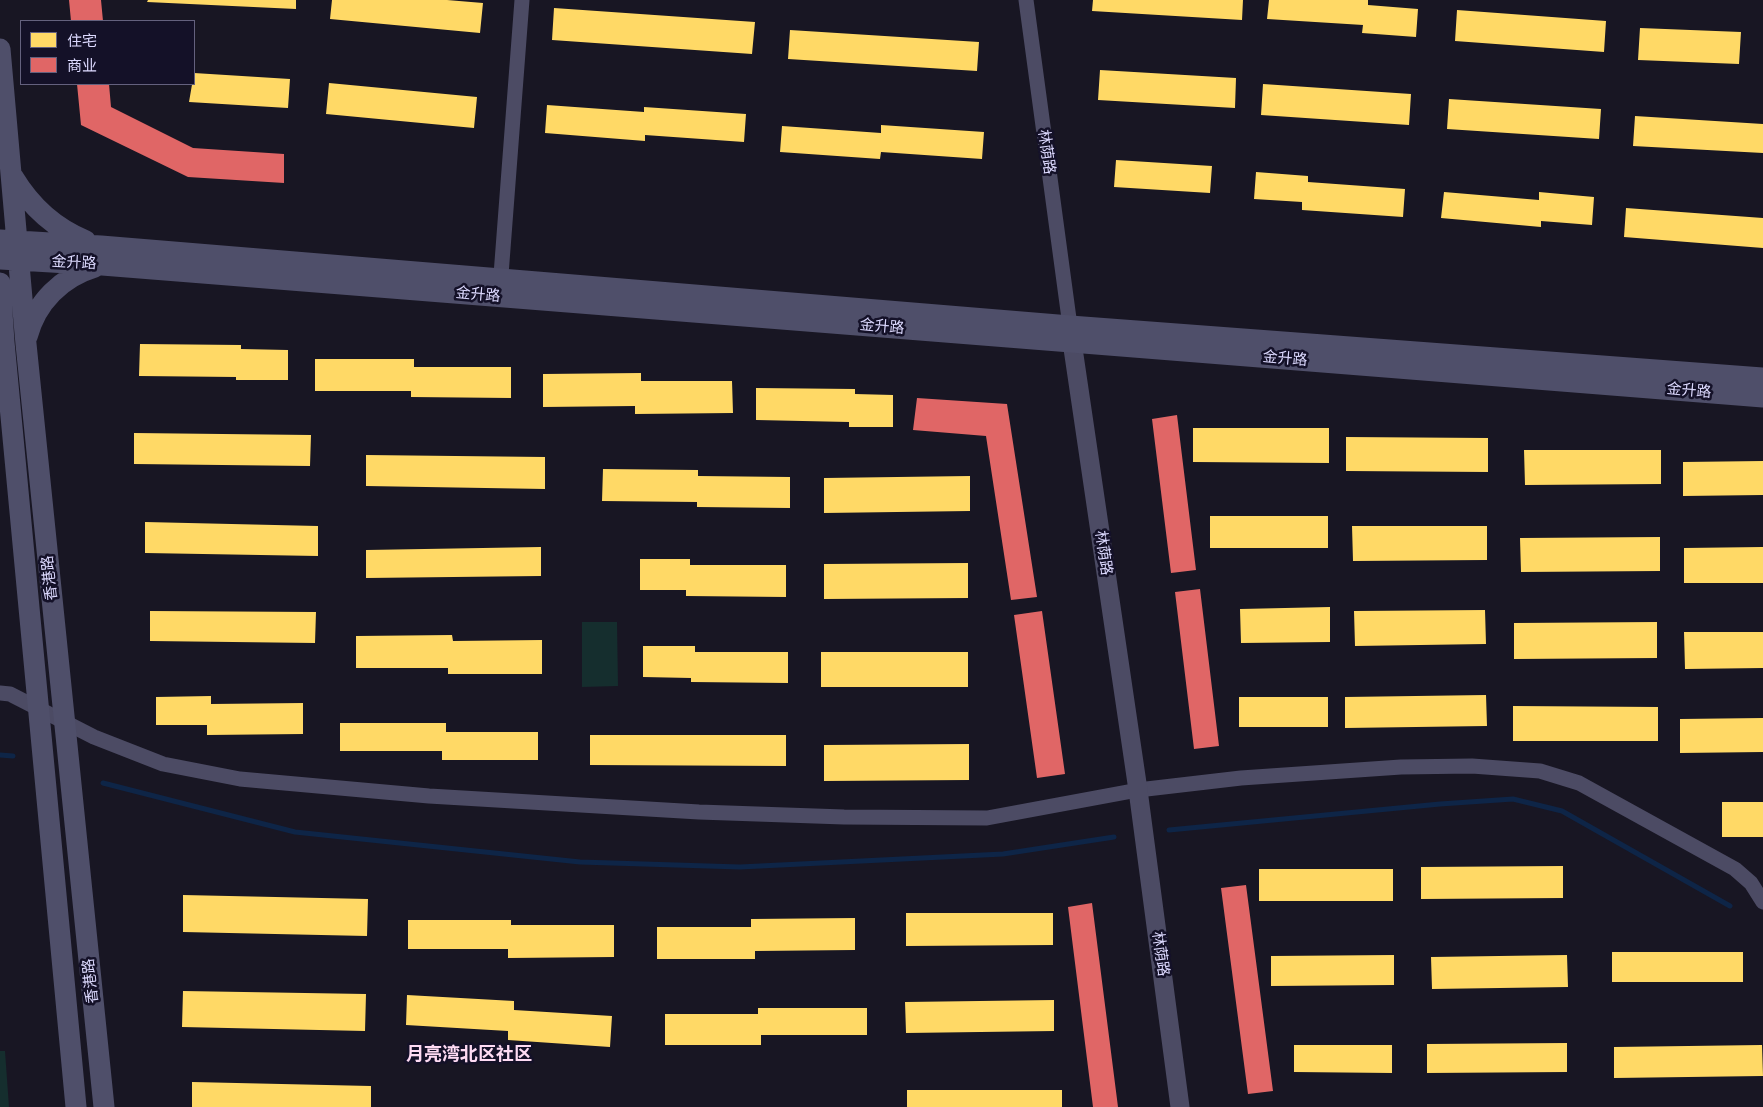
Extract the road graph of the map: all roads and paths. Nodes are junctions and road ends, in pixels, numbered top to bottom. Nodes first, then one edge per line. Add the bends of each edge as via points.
1 (522, 0) edge
2 (1026, 0) edge
3 (0, 50) edge
4 (12, 175) junction
5 (9, 250) edge
6 (101, 255) junction
7 (0, 283) edge
8 (500, 288) junction
9 (1071, 334) junction
10 (2, 338) edge
11 (26, 344) junction
12 (1763, 378) edge
13 (1763, 397) edge
14 (0, 693) edge
15 (38, 709) junction
16 (64, 722) junction
17 (1138, 790) junction
18 (1763, 902) edge
19 (76, 1107) edge
20 (104, 1107) edge
21 (1180, 1107) edge

1 - 8 street
2 - 9 street, 林荫路
3 - 4 main road, 香港路
4 - 5 main road, 香港路
4 - 6 main road via 20,190 42,214
5 - 6 main road, 金升路
5 - 11 main road, 香港路
6 - 8 main road, 金升路
6 - 11 main road via 57,287 36,313
7 - 10 main road, 香港路
8 - 9 main road, 金升路
9 - 12 main road, 金升路
9 - 13 main road, 金升路
9 - 17 street, 林荫路
10 - 15 main road, 香港路
11 - 16 main road, 香港路
14 - 15 street via 10,694
15 - 16 street
15 - 19 main road, 香港路
16 - 17 street via 163,764 240,779 438,796 699,812 987,818
16 - 20 main road, 香港路
17 - 18 street via 1241,778 1401,767 1472,766 1540,771 1579,783 1735,869 1751,883
17 - 21 street, 林荫路

